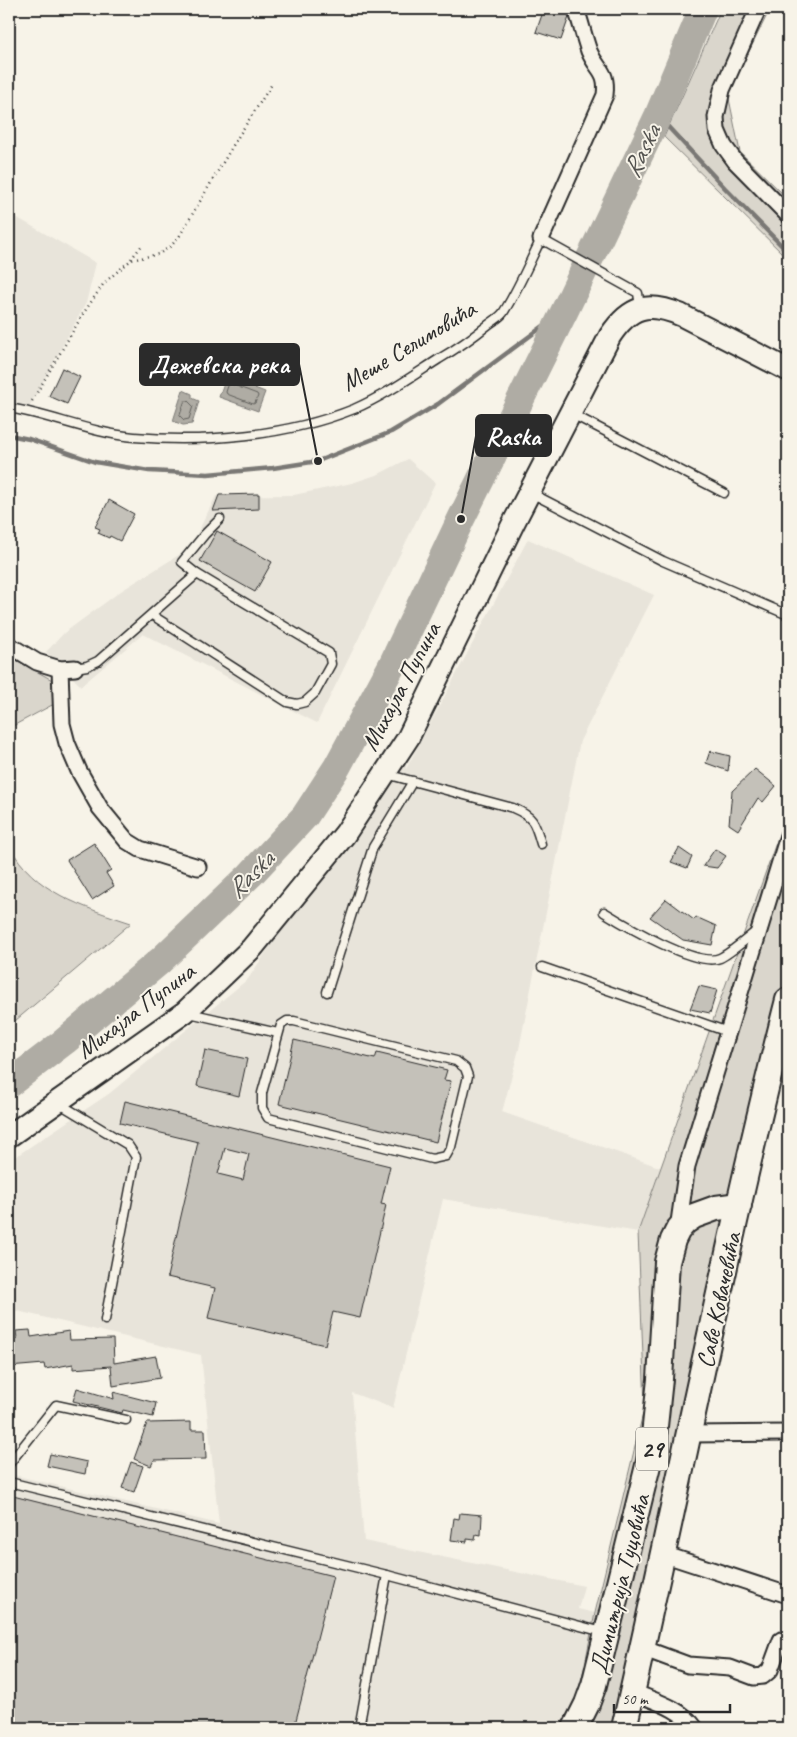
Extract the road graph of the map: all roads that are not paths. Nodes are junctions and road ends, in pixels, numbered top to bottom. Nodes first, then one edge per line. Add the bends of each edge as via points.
1 (576, 9) edge
2 (758, 9) edge
3 (788, 215) edge
4 (541, 239) junction
5 (640, 308) junction
6 (788, 370) edge
7 (9, 408) edge
8 (570, 414) junction
9 (530, 492) junction
10 (724, 493) dead end
11 (220, 519) dead end
12 (197, 574) junction
13 (152, 615) junction
14 (788, 615) edge
15 (9, 645) edge
16 (67, 669) junction
17 (384, 774) junction
18 (413, 781) junction
19 (788, 836) edge
20 (541, 844) dead end
21 (198, 867) dead end
22 (604, 912) dead end
23 (759, 929) junction
24 (542, 967) dead end
25 (327, 992) dead end
26 (788, 1000) edge
27 (185, 1012) junction
28 (728, 1032) junction
29 (278, 1033) junction
30 (782, 1040) edge
31 (57, 1102) junction
32 (9, 1136) edge
33 (739, 1204) junction
34 (678, 1230) junction
35 (105, 1320) dead end
36 (126, 1420) dead end
37 (788, 1433) edge
38 (689, 1434) junction
39 (9, 1464) edge
40 (9, 1482) edge
41 (663, 1554) junction
42 (387, 1575) junction
43 (788, 1595) edge
44 (608, 1633) junction
45 (781, 1640) dead end
46 (642, 1648) junction
47 (632, 1692) junction
48 (359, 1728) edge
49 (575, 1728) edge
50 (624, 1728) edge
51 (694, 1728) edge

1 - 4 street, Меше Селимовића via 590,54 603,73 606,90
2 - 3 street via 722,90 716,124 720,138 735,161
4 - 5 lane via 638,294
4 - 7 lane, Меше Селимовића via 502,314 467,342 354,409 306,424 242,436 184,440 132,436
5 - 6 street via 664,308 681,315
5 - 8 street, Михајла Пупина via 627,315 614,330
8 - 9 street, Михајла Пупина
8 - 10 lane
9 - 14 lane via 663,561
9 - 17 street, Михајла Пупина via 408,738
11 - 12 lane via 182,562
12 - 13 lane
12 - 13 lane via 329,652 331,664 315,693 305,702 287,702
13 - 16 lane via 98,661
15 - 16 street via 37,662
16 - 21 street via 62,724 79,771 100,808 127,842
17 - 18 lane
17 - 27 street, Михајла Пупина via 345,834 283,912 252,948
18 - 20 lane via 524,813 534,822
18 - 25 lane via 373,847
19 - 23 street, Димитрија Туцовића
22 - 23 lane via 633,930 696,958 719,958
23 - 28 street, Димитрија Туцовића
24 - 28 lane
26 - 30 main road, Саве Ковачевића
27 - 29 lane
27 - 31 street, Михајла Пупина
28 - 34 street, Димитрија Туцовића via 687,1166
29 - 29 lane via 262,1093 262,1108 268,1118 432,1159 446,1156 468,1076 465,1068 456,1061 294,1021 281,1025
30 - 33 main road, Саве Ковачевића
31 - 32 street, Михајла Пупина
31 - 35 lane via 128,1145 136,1157
33 - 34 main road via 704,1211
33 - 38 main road, Саве Ковачевића
34 - 44 main road, Димитрија Туцовића / 29 via 668,1262 653,1445
36 - 39 lane via 56,1405
37 - 38 street
38 - 41 main road, Саве Ковачевића
40 - 42 lane
41 - 43 street
41 - 46 main road, Саве Ковачевића
42 - 44 lane
42 - 48 lane
44 - 49 main road, Димитрија Туцовића / 29 via 587,1704
45 - 46 street via 770,1670 754,1678 730,1668 688,1665
46 - 47 main road, Саве Ковачевића
47 - 50 main road, Саве Ковачевића
47 - 51 street via 680,1713

